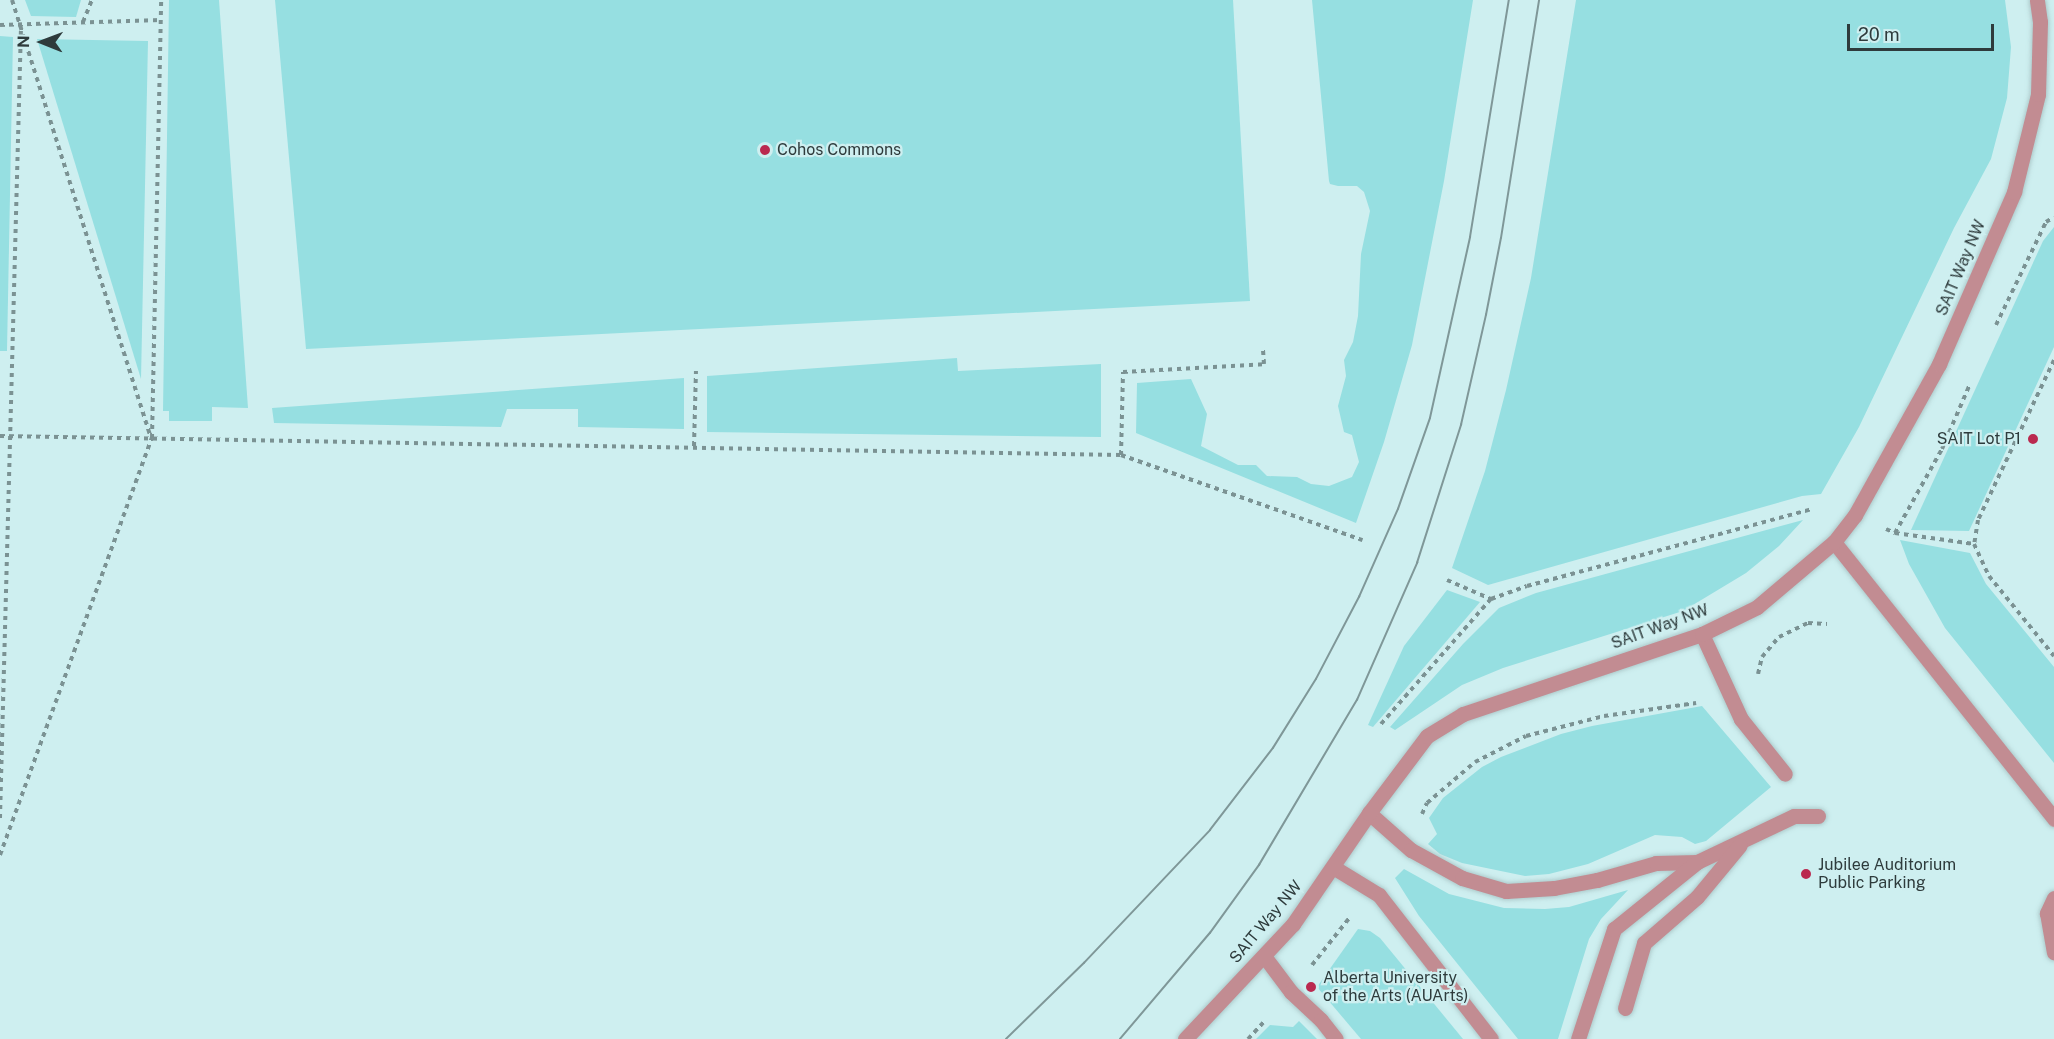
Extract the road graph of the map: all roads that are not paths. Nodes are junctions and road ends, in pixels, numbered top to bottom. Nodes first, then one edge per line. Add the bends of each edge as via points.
1 (2037, 0) edge
2 (1834, 542) junction
3 (1702, 634) junction
4 (1785, 774) dead end
5 (1369, 813) junction
6 (1818, 816) dead end
7 (2054, 819) edge
8 (1744, 840) junction
9 (1697, 862) junction
10 (1333, 867) junction
11 (2054, 898) edge
12 (2054, 952) edge
13 (1263, 956) junction
14 (1625, 1008) dead end
15 (1185, 1039) edge
16 (1336, 1039) edge
17 (1491, 1039) edge
18 (1578, 1039) edge

1 - 2 street, SAIT Way NW via 2038,94 2014,192 1939,364 1856,515
2 - 3 street, SAIT Way NW via 1757,607
2 - 7 street
3 - 4 street via 1741,719
3 - 5 street, SAIT Way NW via 1463,714 1427,736
5 - 9 street via 1411,850 1462,878 1506,891 1565,886 1656,863
5 - 10 street, SAIT Way NW
6 - 8 street via 1794,816
8 - 9 street
8 - 14 street via 1697,897 1644,943
9 - 18 street via 1614,929
10 - 13 street, SAIT Way NW via 1293,924
10 - 17 street via 1379,895
11 - 12 street via 2047,914
13 - 15 street, SAIT Way NW
13 - 16 street

